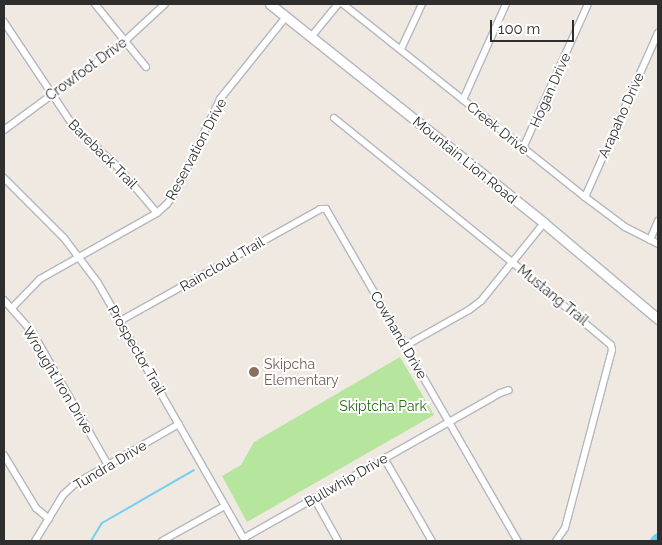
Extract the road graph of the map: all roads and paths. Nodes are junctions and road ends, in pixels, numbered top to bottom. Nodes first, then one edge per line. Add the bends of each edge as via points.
1 (96, 4) edge
2 (165, 4) edge
3 (270, 4) edge
4 (338, 4) edge
5 (343, 4) edge
6 (422, 4) edge
7 (506, 4) edge
8 (588, 4) edge
9 (286, 17) junction
10 (4, 22) edge
11 (658, 33) edge
12 (311, 37) junction
13 (126, 40) junction
14 (401, 49) junction
15 (146, 67) dead end
16 (50, 94) junction
17 (463, 100) junction
18 (334, 118) dead end
19 (4, 130) edge
20 (523, 148) junction
21 (4, 178) edge
22 (584, 197) junction
23 (323, 208) joint
24 (157, 212) junction
25 (658, 222) edge
26 (544, 223) junction
27 (650, 240) junction
28 (658, 244) edge
29 (80, 256) junction
30 (512, 262) junction
31 (4, 300) edge
32 (12, 308) junction
33 (658, 319) edge
34 (120, 321) junction
35 (406, 346) junction
36 (509, 390) dead end
37 (449, 421) junction
38 (179, 424) junction
39 (4, 455) edge
40 (384, 458) junction
41 (108, 465) junction
42 (314, 498) junction
43 (225, 506) junction
44 (49, 519) junction
45 (244, 540) edge
46 (35, 541) edge
47 (162, 541) edge
48 (338, 541) edge
49 (432, 541) edge
50 (518, 541) edge
51 (556, 541) edge

1 - 13 street
2 - 13 street, Crowfoot Drive
3 - 9 street, Mountain Lion Road
4 - 12 street
5 - 14 street, Creek Drive
6 - 14 street
7 - 17 street
8 - 20 street, Hogan Drive
9 - 12 street, Mountain Lion Road
9 - 24 street, Reservation Drive via 220,100 173,197
10 - 16 street, Bareback Trail
11 - 22 street, Arapaho Drive
12 - 26 street, Mountain Lion Road
13 - 15 street
13 - 16 street, Crowfoot Drive
14 - 17 street, Creek Drive
16 - 19 street, Crowfoot Drive
16 - 24 street, Bareback Trail via 74,127 124,173
17 - 20 street, Creek Drive
18 - 30 street, Mustang Trail
20 - 22 street, Creek Drive
21 - 29 street, Prospector Trail
22 - 27 street, Creek Drive via 625,227
23 - 34 street, Raincloud Trail
23 - 35 street, Cowhand Drive
24 - 29 street, Reservation Drive
25 - 27 street
26 - 30 street
26 - 33 street, Mountain Lion Road
27 - 28 street, Creek Drive
29 - 32 street, Reservation Drive via 40,279
29 - 34 street, Prospector Trail
30 - 35 street via 475,306
30 - 51 street, Mustang Trail via 607,340 612,350 565,528
31 - 32 street, Wrought Iron Drive
32 - 41 street, Wrought Iron Drive via 33,334
34 - 38 street, Prospector Trail
35 - 37 street, Cowhand Drive
36 - 37 street, Bullwhip Drive
37 - 40 street, Bullwhip Drive
37 - 50 street, Cowhand Drive
38 - 41 street, Tundra Drive
38 - 43 street, Prospector Trail
39 - 44 street via 36,508
40 - 42 street, Bullwhip Drive
40 - 49 street
41 - 44 street, Tundra Drive via 68,490
42 - 45 street, Bullwhip Drive
42 - 48 street
43 - 45 street, Prospector Trail
43 - 47 street
44 - 46 street, Tundra Drive

